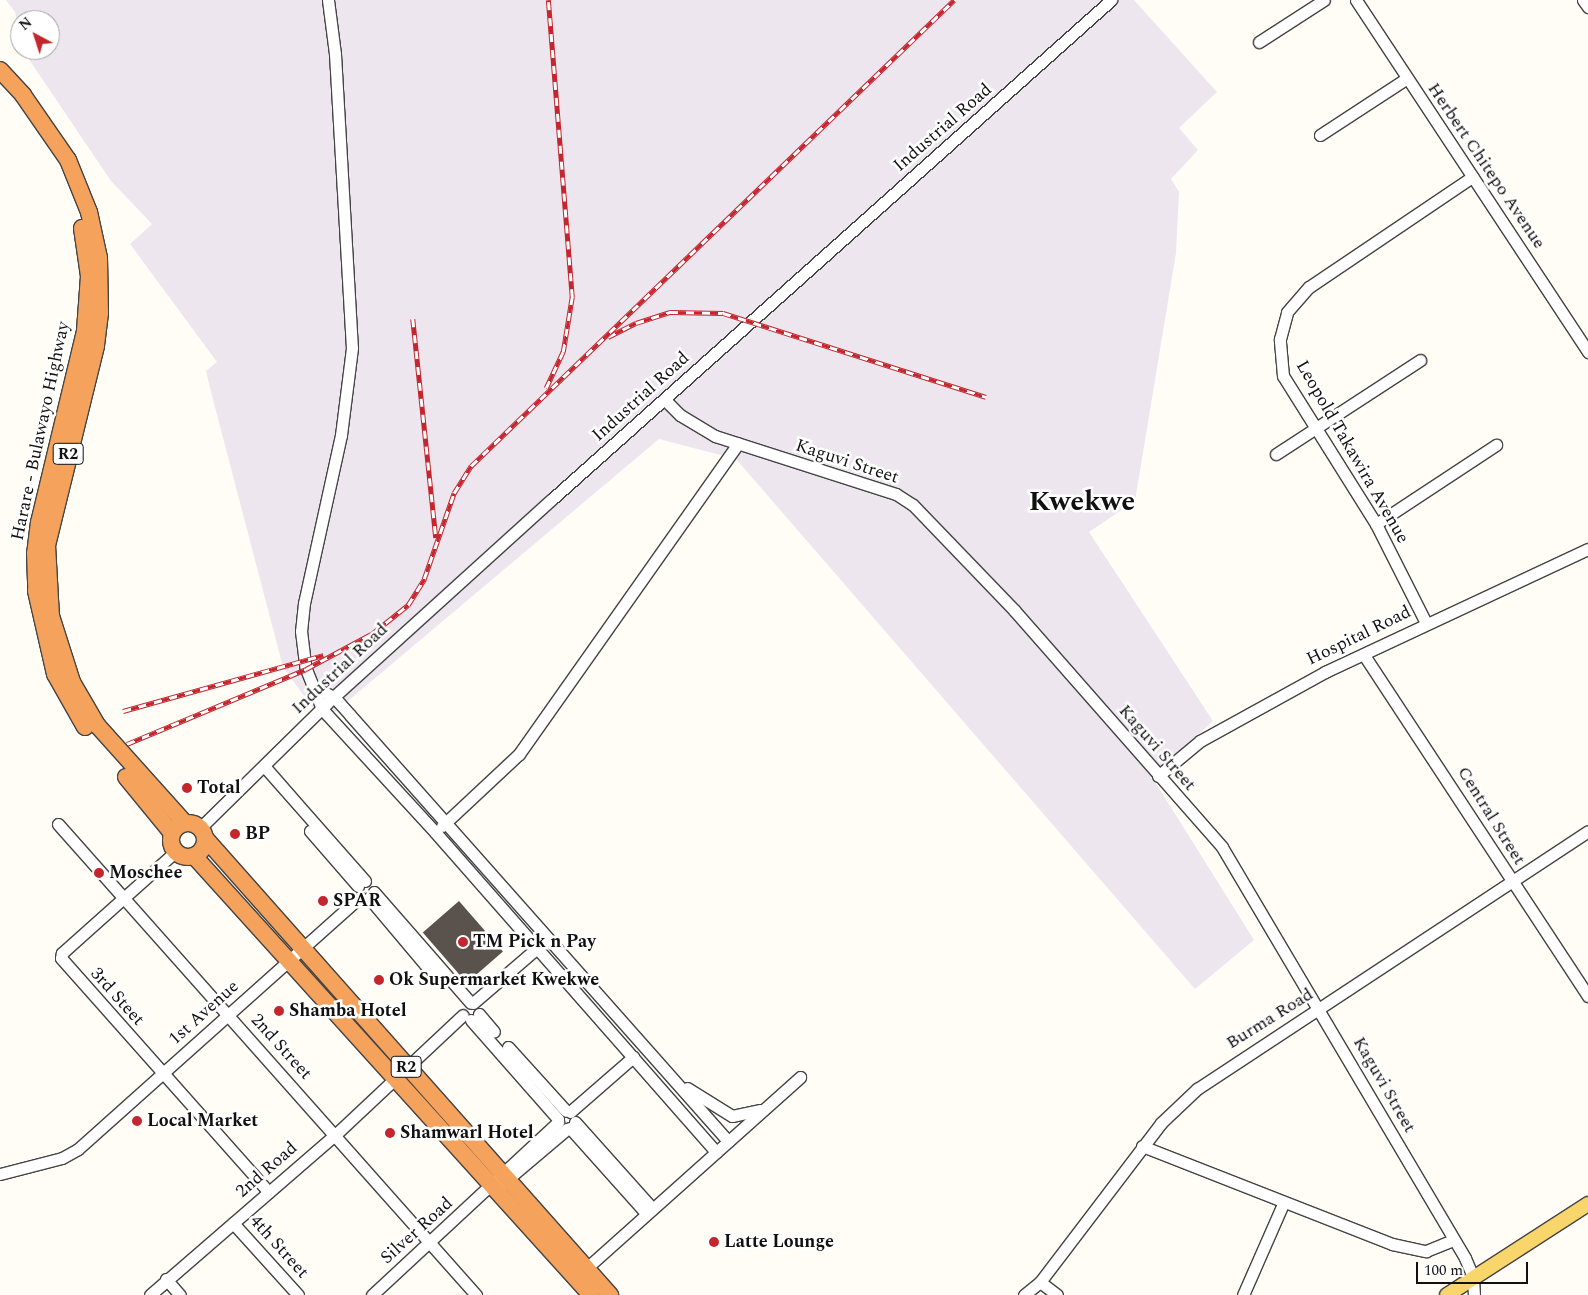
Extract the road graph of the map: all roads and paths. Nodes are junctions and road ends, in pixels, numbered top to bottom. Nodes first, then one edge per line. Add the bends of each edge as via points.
1 (328, 0) edge
2 (1111, 0) edge
3 (1324, 0) edge
4 (1356, 0) edge
5 (1583, 0) edge
6 (1588, 7) edge
7 (1259, 42) dead end
8 (0, 70) edge
9 (1407, 78) junction
10 (0, 79) edge
11 (1320, 135) dead end
12 (1472, 177) junction
13 (1588, 352) edge
14 (1420, 360) dead end
15 (665, 400) junction
16 (1317, 429) junction
17 (738, 444) junction
18 (1496, 445) dead end
19 (1276, 454) dead end
20 (1376, 524) junction
21 (1588, 549) edge
22 (1426, 623) junction
23 (1364, 655) junction
24 (316, 688) junction
25 (334, 697) junction
26 (322, 709) junction
27 (262, 769) junction
28 (1158, 776) junction
29 (147, 793) junction
30 (447, 822) junction
31 (58, 824) dead end
32 (190, 831) junction
33 (435, 832) junction
34 (1588, 832) edge
35 (175, 852) junction
36 (194, 856) junction
37 (1512, 882) junction
38 (237, 889) junction
39 (365, 891) junction
40 (510, 893) junction
41 (122, 897) junction
42 (498, 904) junction
43 (540, 951) junction
44 (296, 955) junction
45 (1588, 996) edge
46 (1320, 1008) junction
47 (471, 1012) junction
48 (228, 1014) junction
49 (635, 1060) junction
50 (668, 1073) junction
51 (163, 1074) junction
52 (400, 1076) junction
53 (800, 1077) dead end
54 (766, 1108) junction
55 (568, 1120) junction
56 (335, 1134) junction
57 (728, 1141) junction
58 (1142, 1146) junction
59 (716, 1152) junction
60 (0, 1174) edge
61 (496, 1183) junction
62 (269, 1192) junction
63 (1283, 1204) junction
64 (1588, 1204) edge
65 (650, 1211) junction
66 (233, 1223) junction
67 (1453, 1240) junction
68 (431, 1244) junction
69 (581, 1273) junction
70 (1472, 1277) junction
71 (166, 1279) junction
72 (1040, 1282) junction
73 (149, 1294) edge
74 (180, 1295) edge
75 (298, 1295) edge
76 (372, 1295) edge
77 (476, 1295) edge
78 (591, 1295) edge
79 (610, 1295) edge
80 (1024, 1295) edge
81 (1057, 1295) edge
82 (1243, 1295) edge
83 (1447, 1295) edge
84 (1474, 1295) edge

1 - 24 street via 335,54 352,348 345,413 304,603 303,658
2 - 15 street, Industrial Road
3 - 7 street
4 - 9 street, Herbert Chitepo Avenue
5 - 6 street
8 - 29 highway, Harare - Bulawayo Highway / R2 via 23,94 68,160 89,212 98,258 100,313 96,346 47,545 51,616 72,682 85,706
9 - 11 street
9 - 12 street, Herbert Chitepo Avenue
10 - 29 highway, Harare - Bulawayo Highway / R2 via 61,166 82,227 88,276 85,331 39,522 36,591 42,627 55,674 69,702
12 - 13 street, Herbert Chitepo Avenue
12 - 16 street, Leopold Takawira Avenue via 1309,287 1287,312 1280,362 1283,376
14 - 16 street
15 - 17 street, Kaguvi Street via 696,426
15 - 25 street, Industrial Road
16 - 19 street
16 - 20 street, Leopold Takawira Avenue
17 - 28 street, Kaguvi Street via 896,494 913,505 1007,603
17 - 30 street via 519,754
18 - 20 street
20 - 22 street, Leopold Takawira Avenue
21 - 22 street, Hospital Road
22 - 23 street, Hospital Road
23 - 28 street, Hospital Road via 1325,672 1200,741
23 - 37 street, Central Street
24 - 25 street
24 - 26 street
25 - 26 street, Industrial Road
25 - 30 street
26 - 27 street, Industrial Road
26 - 33 street
27 - 32 street, Industrial Road
27 - 39 street
28 - 46 street, Kaguvi Street via 1222,847
29 - 32 highway, Harare - Bulawayo Highway / R2
30 - 33 street
30 - 40 street
31 - 41 street, 2nd Street
32 - 35 highway, Harare - Bulawayo Highway / R2 via 171,844
32 - 36 highway via 202,849
32 - 38 highway, Harare - Bulawayo Highway / R2
33 - 42 street
34 - 37 street, Burma Road
35 - 36 highway
35 - 41 street
36 - 38 highway, Harare - Bulawayo Highway / R2
37 - 45 street, Central Street
37 - 46 street, Burma Road
38 - 44 highway, Harare - Bulawayo Highway / R2
39 - 44 street, 1st Avenue
39 - 47 street
40 - 42 street
40 - 50 street
41 - 48 street, 2nd Street
41 - 51 street, 3rd Steet via 62,953 61,958
42 - 43 street
43 - 47 street, 2nd Road
43 - 49 street
44 - 48 street, 1st Avenue
44 - 52 highway, Harare - Bulawayo Highway / R2
46 - 58 street, Burma Road via 1197,1088
46 - 67 street, Kaguvi Street
47 - 52 street, 2nd Road
47 - 55 street
48 - 51 street, 1st Avenue
48 - 56 street, 2nd Street
49 - 55 street, Silver Road
49 - 59 street
50 - 54 street via 732,1116
50 - 57 street
51 - 60 street, 1st Avenue via 71,1154
51 - 62 street, 3rd Steet
52 - 56 street, 2nd Road
52 - 61 highway, Harare - Bulawayo Highway / R2
53 - 54 street
54 - 57 street
55 - 61 street, Silver Road
55 - 65 street
56 - 62 street, 2nd Road
56 - 68 street, 2nd Street
57 - 59 street
58 - 63 street
58 - 72 street, Burma Road
59 - 65 street
61 - 68 street, Silver Road
61 - 69 highway, Harare - Bulawayo Highway / R2
62 - 66 street, 2nd Road
63 - 67 street via 1418,1251
63 - 82 street
64 - 70 main road
65 - 69 street
66 - 71 street, 2nd Road
66 - 75 street, 4th Street
67 - 70 street, Kaguvi Street
68 - 76 street, Silver Road
68 - 77 street, 2nd Street
69 - 78 highway, Harare - Bulawayo Highway / R2
69 - 79 highway, Harare - Bulawayo Highway / R2
70 - 83 main road
70 - 84 street
71 - 73 street, 2nd Road
71 - 74 street
72 - 80 street, Burma Road
72 - 81 street

